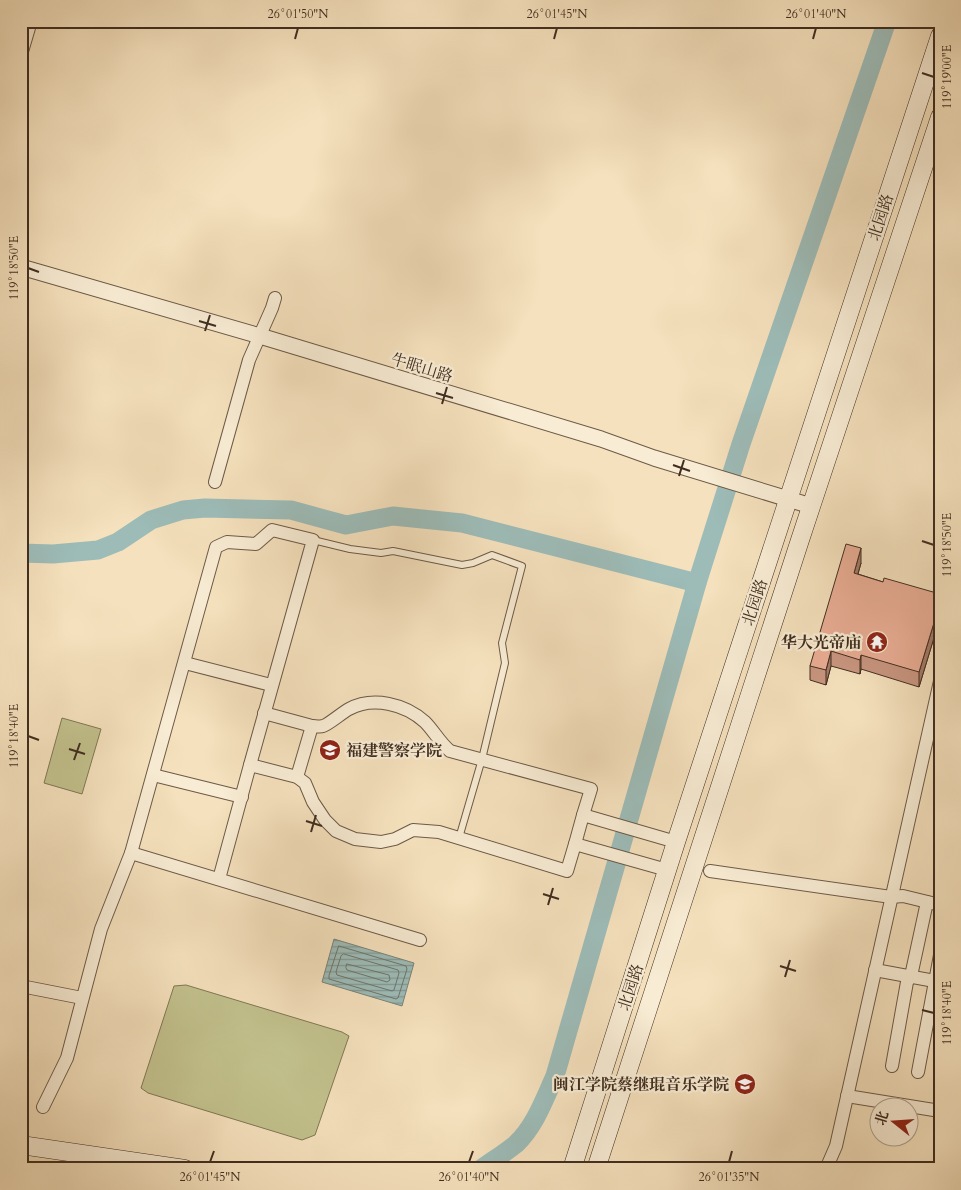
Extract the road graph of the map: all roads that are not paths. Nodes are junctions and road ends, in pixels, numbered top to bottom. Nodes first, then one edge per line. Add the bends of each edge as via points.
1 (31, 21) edge
2 (940, 36) edge
3 (21, 55) edge
4 (940, 117) edge
5 (21, 267) edge
6 (275, 298) dead end
7 (260, 336) junction
8 (807, 442) junction
9 (830, 450) junction
10 (215, 482) dead end
11 (788, 499) junction
12 (811, 506) junction
13 (313, 540) junction
14 (771, 552) junction
15 (794, 559) junction
16 (185, 663) junction
17 (940, 681) edge
18 (272, 685) junction
19 (264, 713) junction
20 (312, 726) junction
21 (482, 759) junction
22 (250, 765) junction
23 (153, 775) junction
24 (297, 777) junction
25 (242, 797) junction
26 (583, 815) junction
27 (459, 838) junction
28 (668, 840) junction
29 (575, 844) junction
30 (131, 853) junction
31 (660, 868) junction
32 (710, 871) dead end
33 (219, 879) junction
34 (891, 897) junction
35 (927, 902) junction
36 (940, 905) edge
37 (420, 940) dead end
38 (940, 955) edge
39 (875, 970) junction
40 (911, 976) junction
41 (937, 982) edge
42 (21, 986) edge
43 (82, 998) junction
44 (892, 1066) dead end
45 (918, 1072) dead end
46 (847, 1096) junction
47 (44, 1107) dead end
48 (940, 1111) edge
49 (21, 1145) edge
50 (21, 1157) edge
51 (107, 1169) edge
52 (185, 1169) edge
53 (572, 1169) edge
54 (596, 1169) edge
55 (826, 1169) edge

1 - 3 street
2 - 8 main road, 北园路
4 - 9 main road, 北园路
5 - 7 street, 牛眠山路
6 - 7 street
7 - 10 street via 249,360
7 - 11 street, 牛眠山路
8 - 9 main road
8 - 11 main road, 北园路
9 - 12 main road, 北园路
11 - 12 street, 牛眠山路
11 - 14 main road, 北园路
12 - 15 main road, 北园路
13 - 16 street via 272,530 256,544 227,542 216,547
13 - 18 street
13 - 21 lane via 350,549 382,553 393,551 462,565 492,556 522,566 502,643 505,663
14 - 15 main road
14 - 28 main road, 北园路
15 - 54 main road, 北园路
16 - 18 street
16 - 23 street
17 - 34 street
18 - 19 street
19 - 20 street
19 - 22 street
20 - 21 street via 324,726 358,705 387,703 424,721 450,751
20 - 24 street
21 - 26 street via 592,789
21 - 27 lane
22 - 24 street
22 - 25 street
23 - 25 street
23 - 30 street
24 - 27 street via 305,783 313,802 331,826 355,839 381,842 413,830
25 - 33 street
26 - 28 street
26 - 29 street
27 - 29 street via 566,871
28 - 31 main road, 北园路
29 - 31 street
30 - 33 street
30 - 43 street via 102,929
31 - 53 main road, 北园路
32 - 34 street
33 - 37 street
34 - 35 street via 903,896
34 - 39 street
35 - 36 street
35 - 40 street
38 - 41 street
39 - 40 street
39 - 46 street
40 - 41 street
40 - 44 street via 907,982
41 - 45 street
42 - 43 street
43 - 47 street via 67,1058
46 - 48 street
46 - 55 street via 836,1146
49 - 52 main road
50 - 51 main road

